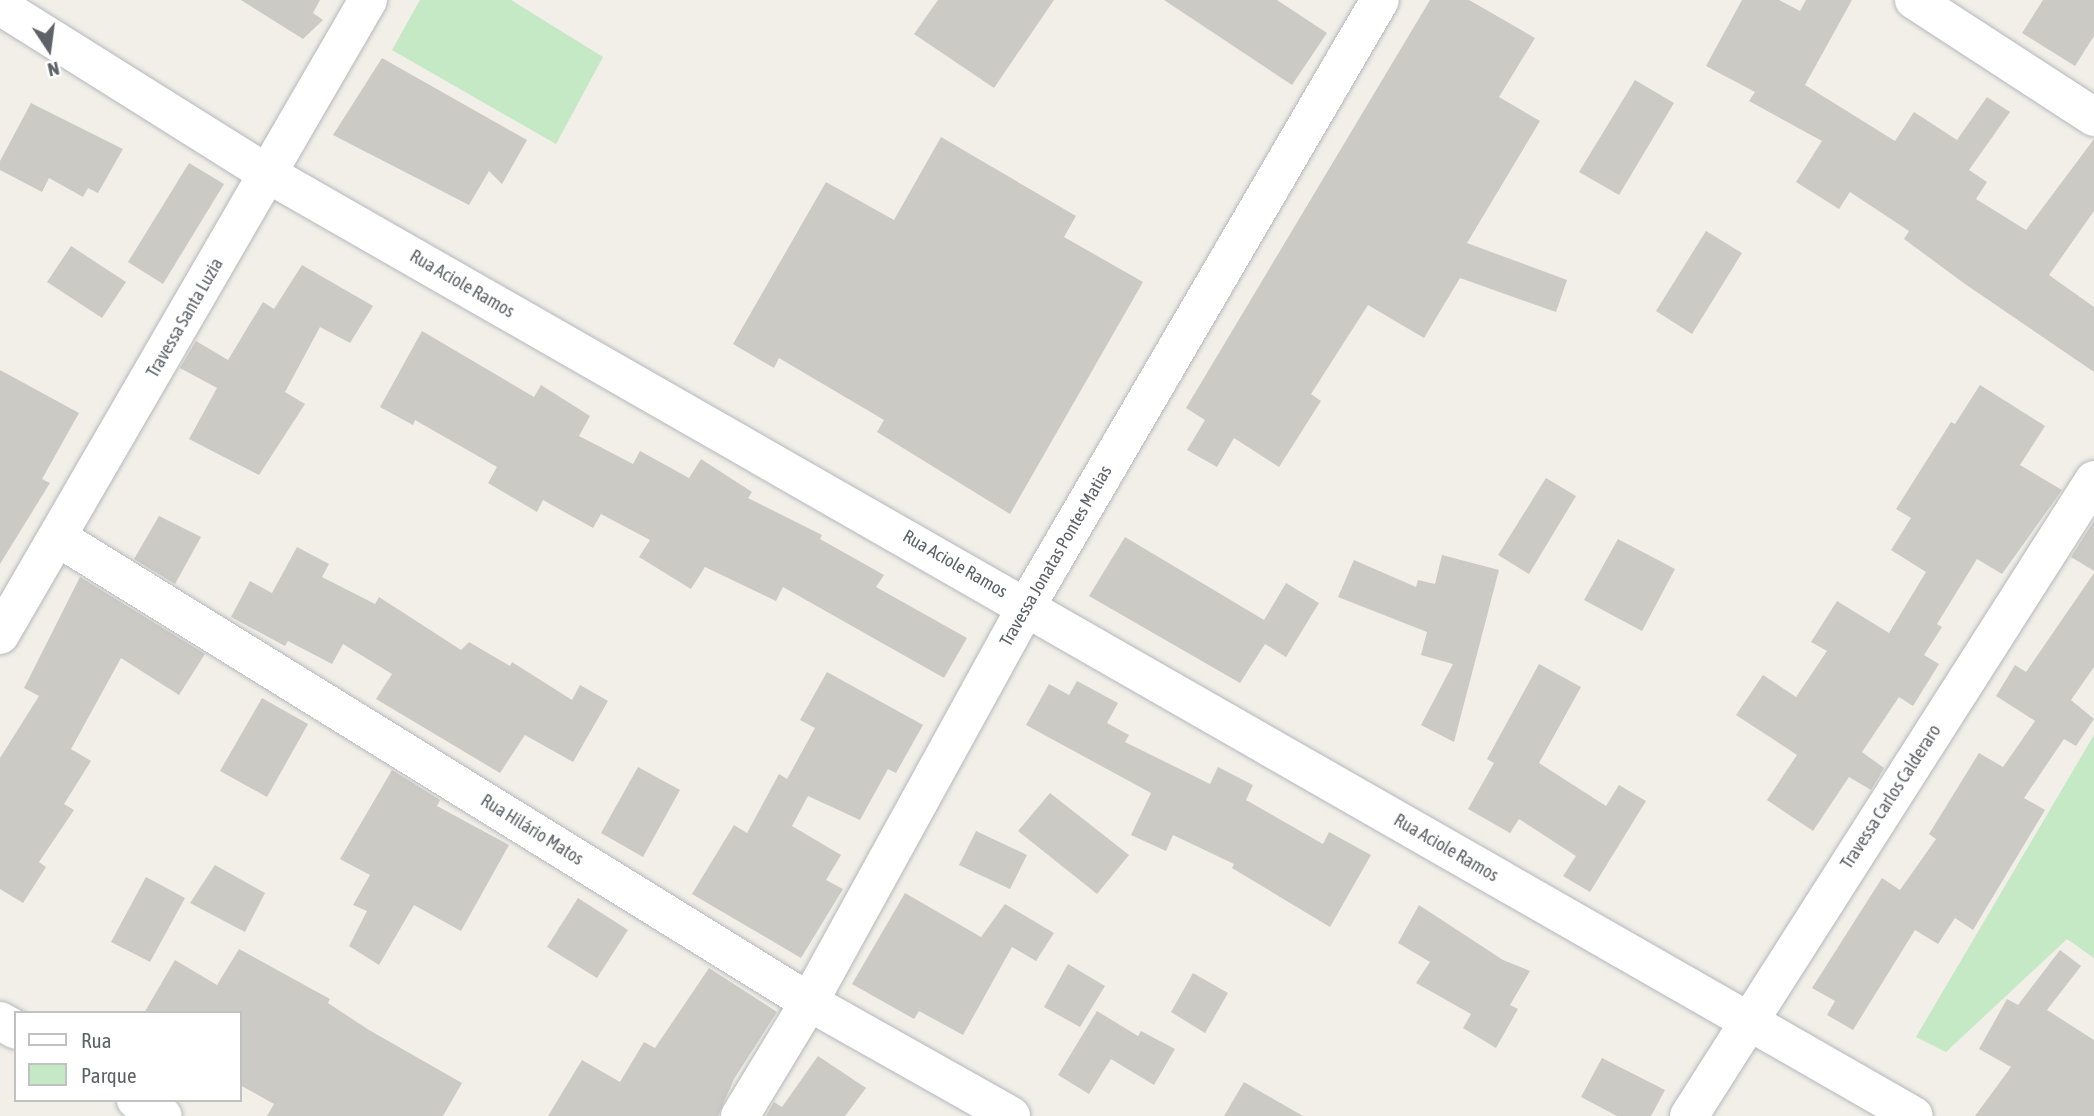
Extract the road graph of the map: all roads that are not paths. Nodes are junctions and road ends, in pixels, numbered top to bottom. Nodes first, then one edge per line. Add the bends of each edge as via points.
1 (368, 0) edge
2 (1380, 0) edge
3 (1914, 0) edge
4 (0, 6) edge
5 (2094, 117) edge
6 (268, 174) junction
7 (2094, 480) edge
8 (57, 537) junction
9 (1027, 605) junction
10 (0, 635) edge
11 (809, 1002) junction
12 (1747, 1022) junction
13 (139, 1102) edge
14 (163, 1116) edge
15 (740, 1116) edge
16 (1011, 1116) edge
17 (1689, 1116) edge
18 (1914, 1116) edge

1 - 6 street, Travessa Santa Luzia
2 - 9 street, Travessa Jonatas Pontes Matias
3 - 5 street
4 - 6 street, Rua Aciole Ramos
6 - 8 street, Travessa Santa Luzia
6 - 9 street, Rua Aciole Ramos
7 - 12 street, Travessa Carlos Calderaro
8 - 10 street, Travessa Santa Luzia
8 - 11 street, Rua Hilário Matos
9 - 11 street, Travessa Jonatas Pontes Matias
9 - 12 street, Rua Aciole Ramos
11 - 15 street, Travessa Jonatas Pontes Matias
11 - 16 street, Rua Hilário Matos
12 - 17 street, Travessa Carlos Calderaro
12 - 18 street, Rua Aciole Ramos
13 - 14 street

